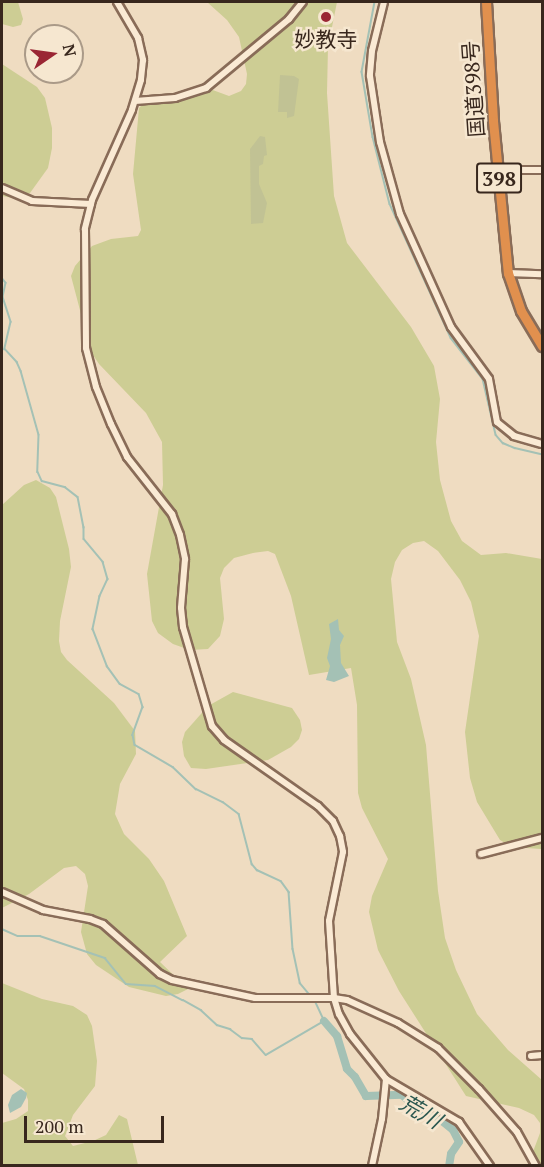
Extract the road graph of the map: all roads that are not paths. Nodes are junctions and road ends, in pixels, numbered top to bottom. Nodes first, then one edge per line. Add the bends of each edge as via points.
1 (117, 2) edge
2 (303, 2) edge
3 (384, 2) edge
4 (486, 2) edge
5 (135, 101) junction
6 (498, 170) junction
7 (543, 170) edge
8 (2, 188) edge
9 (91, 204) junction
10 (508, 273) junction
11 (543, 274) edge
12 (543, 346) edge
13 (543, 444) edge
14 (543, 838) edge
15 (481, 854) dead end
16 (2, 892) edge
17 (334, 998) junction
18 (543, 1055) edge
19 (531, 1056) dead end
20 (386, 1079) junction
21 (372, 1166) edge
22 (490, 1166) edge
23 (536, 1166) edge

1 - 5 street via 138,38 142,60
2 - 5 street via 289,19 206,88 175,98
3 - 13 street via 370,76 380,142 400,214 452,327 489,380 497,422 514,436
4 - 6 highway, 国道398号 / 398
5 - 9 street
6 - 7 street
6 - 10 highway, 国道398号 / 398
8 - 9 street via 32,201
9 - 17 street via 85,229 86,348 96,387 127,457 172,514 180,536 186,559 183,627 212,726 224,740 318,806 333,821 340,836 343,852 329,921
10 - 11 street
10 - 12 highway, 国道398号 / 398 via 521,311
14 - 15 street
16 - 17 street via 43,910 103,924 172,980 255,999
17 - 20 street via 350,1034
17 - 23 street via 398,1023 438,1048 517,1132
18 - 19 street
20 - 21 street
20 - 22 street via 459,1122

